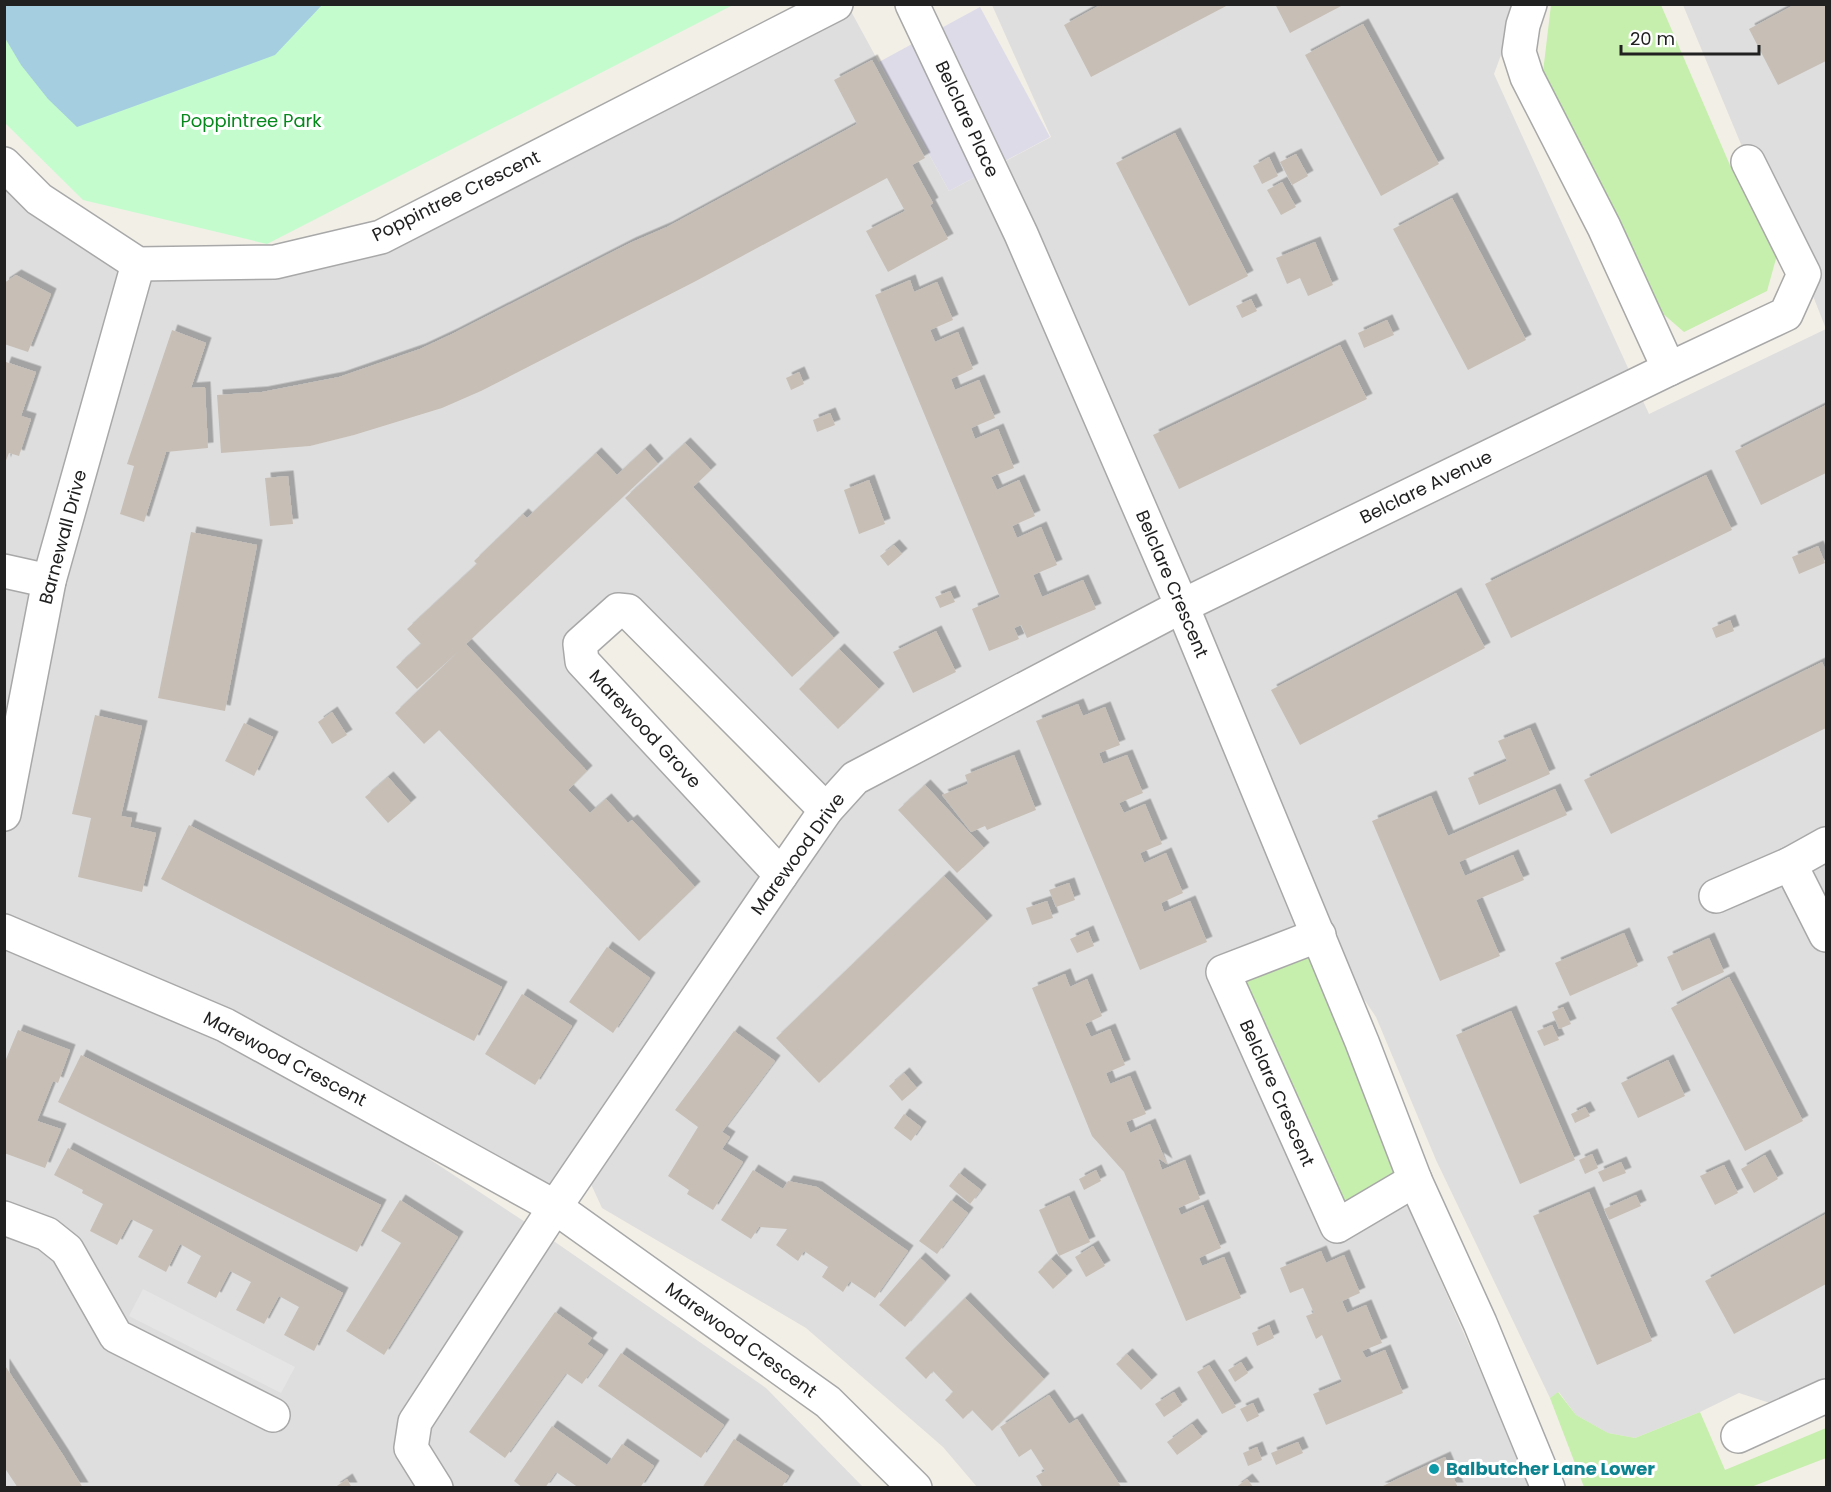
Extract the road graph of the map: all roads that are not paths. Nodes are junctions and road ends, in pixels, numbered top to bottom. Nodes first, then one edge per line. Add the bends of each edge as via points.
1 (836, 4) edge
2 (912, 4) edge
3 (1530, 4) edge
4 (1748, 162) dead end
5 (4, 164) edge
6 (1021, 234) joint
7 (138, 264) junction
8 (1669, 369) junction
9 (4, 571) edge
10 (49, 581) junction
11 (1182, 606) junction
12 (826, 810) junction
13 (4, 814) edge
14 (1827, 844) edge
15 (1790, 864) junction
16 (781, 875) junction
17 (1716, 896) dead end
18 (4, 931) edge
19 (1319, 935) junction
20 (1827, 935) edge
21 (1414, 1180) junction
22 (555, 1207) junction
23 (4, 1218) edge
24 (1827, 1396) edge
25 (273, 1415) dead end
26 (1738, 1436) dead end
27 (436, 1488) edge
28 (915, 1488) edge
29 (1548, 1488) edge

1 - 7 street, Poppintree Crescent via 381,237 275,262
2 - 6 street, Belclare Place
3 - 8 street via 1519,52 1527,77 1604,227
4 - 8 street, Belclare Avenue via 1804,273 1786,315
5 - 7 street via 39,199
6 - 11 street, Belclare Crescent
7 - 10 street, Barnewall Drive
8 - 11 street, Belclare Avenue
9 - 10 street
10 - 13 street, Barnewall Drive
11 - 12 street, Marewood Drive via 855,778
11 - 19 street, Belclare Crescent
12 - 16 street, Marewood Drive
12 - 16 street, Marewood Grove via 628,611 618,610 580,644 582,661
14 - 15 street
15 - 17 street
15 - 20 street
16 - 22 street, Marewood Drive
18 - 22 street, Marewood Crescent via 225,1025
19 - 21 street, Belclare Crescent
19 - 21 street, Belclare Crescent via 1223,972 1336,1226
21 - 29 street, Belclare Crescent via 1480,1323
22 - 27 street via 415,1422 411,1448
22 - 28 street, Marewood Crescent via 828,1402
23 - 25 street via 47,1234 67,1250 116,1336
24 - 26 street

